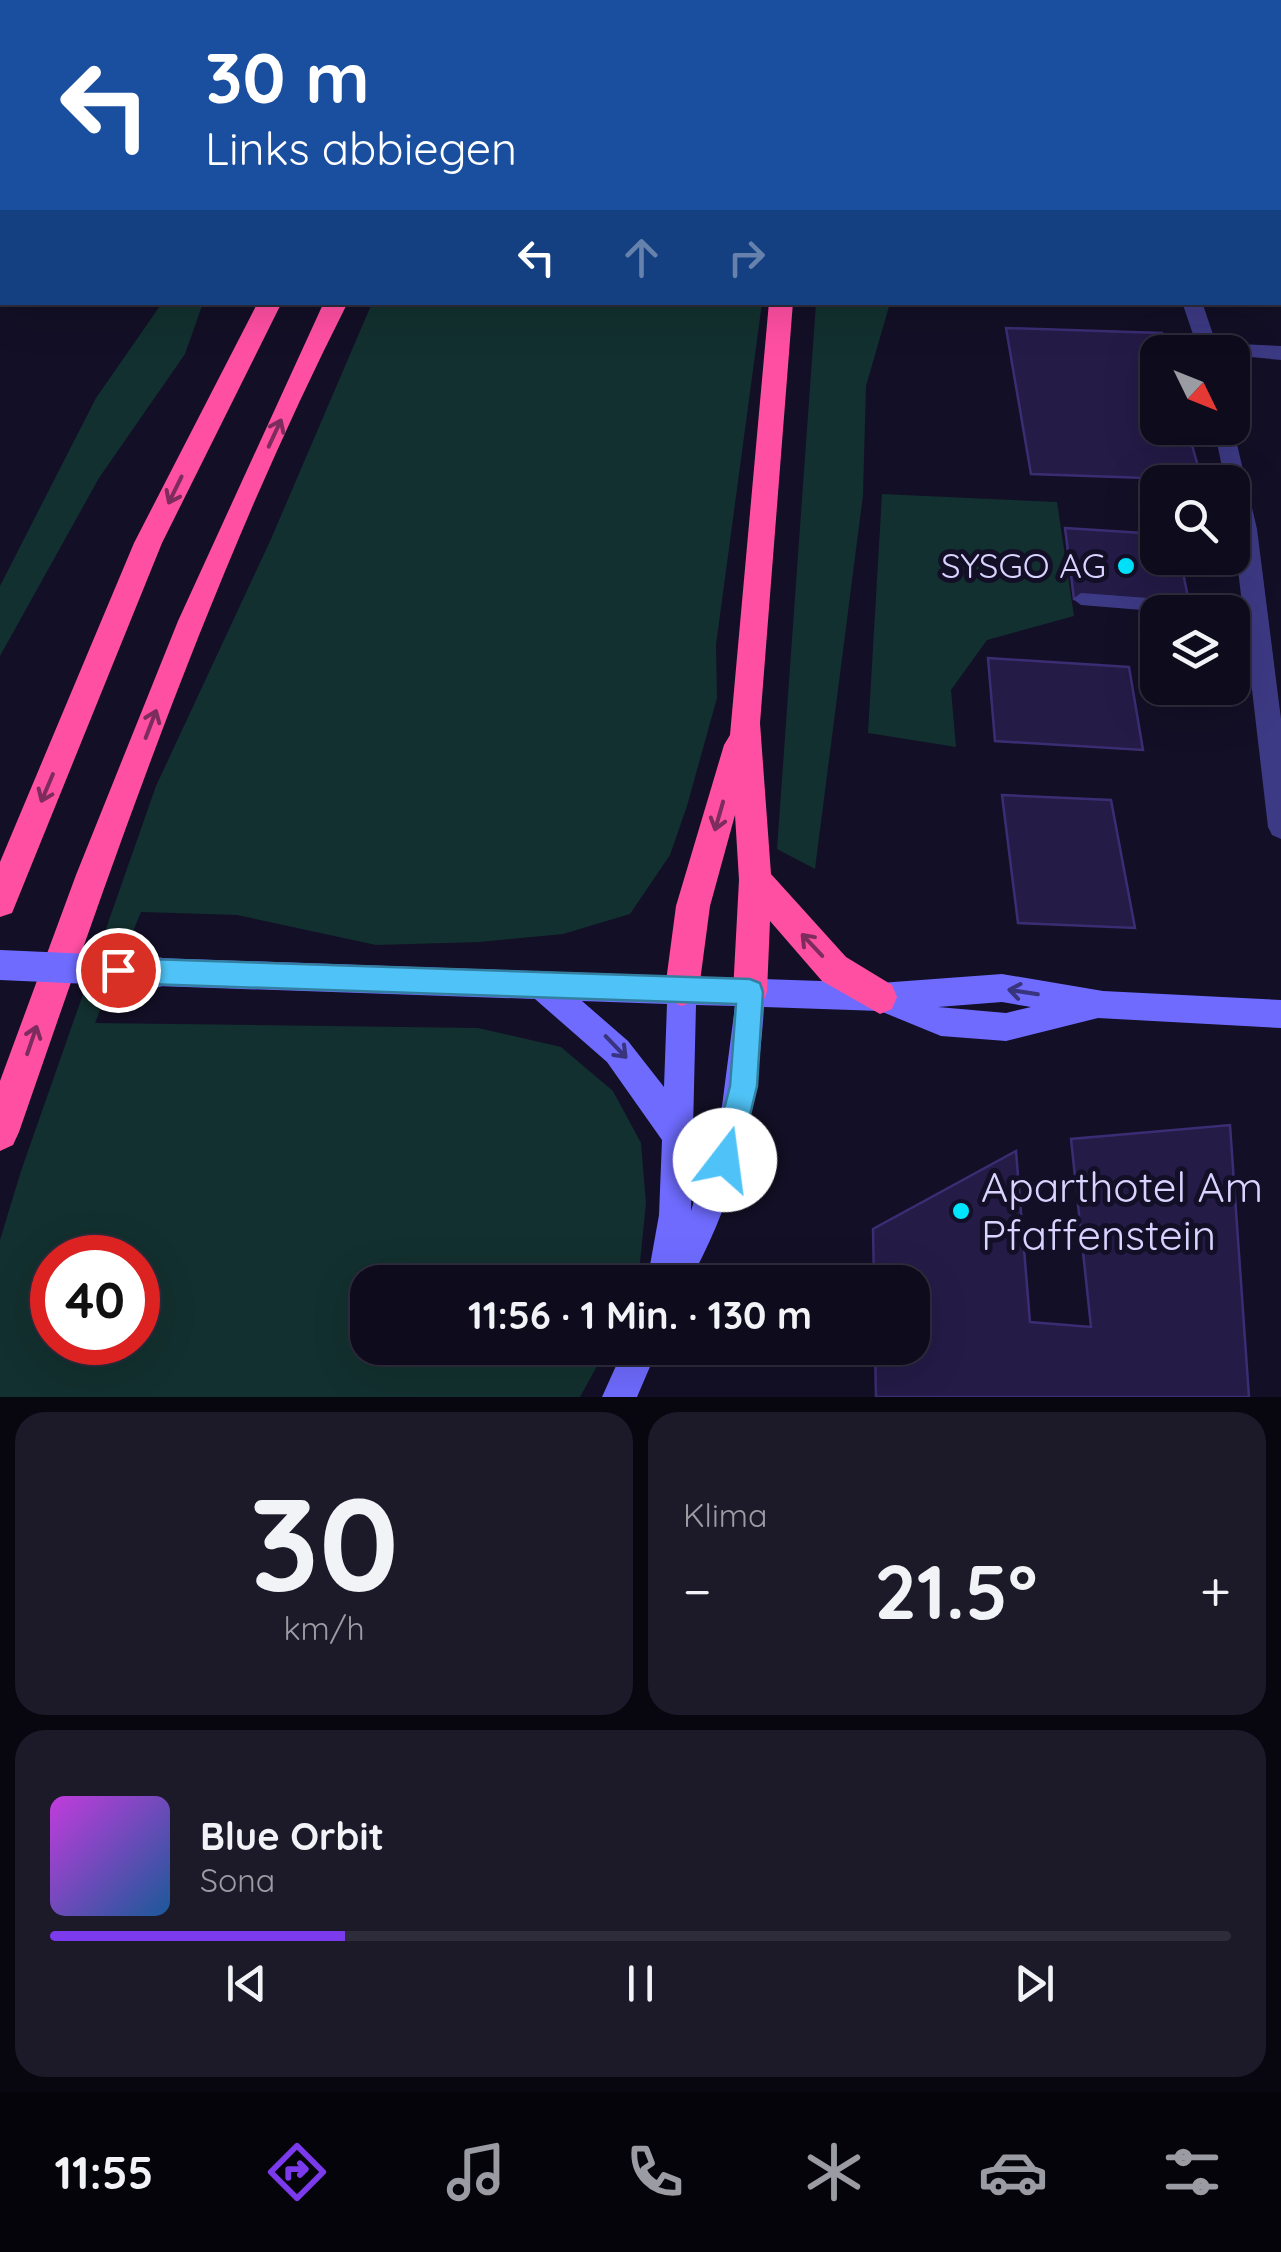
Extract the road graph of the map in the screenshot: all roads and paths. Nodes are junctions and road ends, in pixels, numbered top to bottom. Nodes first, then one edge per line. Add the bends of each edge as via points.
1 (268, 305) edge
2 (335, 305) edge
3 (782, 305) edge
4 (1193, 305) edge
5 (1203, 335) edge
6 (1250, 353) edge
7 (1281, 353) edge
8 (1229, 445) edge
9 (1081, 600) dead end
10 (1255, 612) junction
11 (745, 723) junction
12 (1277, 765) edge
13 (1281, 827) edge
14 (755, 880) junction
15 (0, 902) edge
16 (0, 965) edge
17 (541, 986) junction
18 (682, 989) junction
19 (750, 992) junction
20 (880, 997) junction
21 (1281, 1014) edge
22 (0, 1132) edge
23 (676, 1135) junction
24 (669, 1265) edge
25 (680, 1265) edge
26 (633, 1365) edge
27 (619, 1397) edge

1 -> 15 highway via 148,543
22 -> 2 highway via 167,683
3 - 11 highway
4 - 5 street
6 - 7 street
8 - 10 street
9 - 10 lane
10 - 12 street
11 - 14 highway
11 -> 18 highway via 692,906
12 - 13 street
14 - 19 highway
20 -> 14 highway via 834,969
16 - 17 main road, bridge
17 - 18 main road
17 -> 23 main road via 629,1060
18 - 19 main road
18 - 23 main road
19 - 20 main road
19 - 25 main road via 744,1086 734,1127 716,1192
20 - 21 main road via 941,1022 1006,1028 1103,1005
23 - 24 main road
26 - 27 main road

